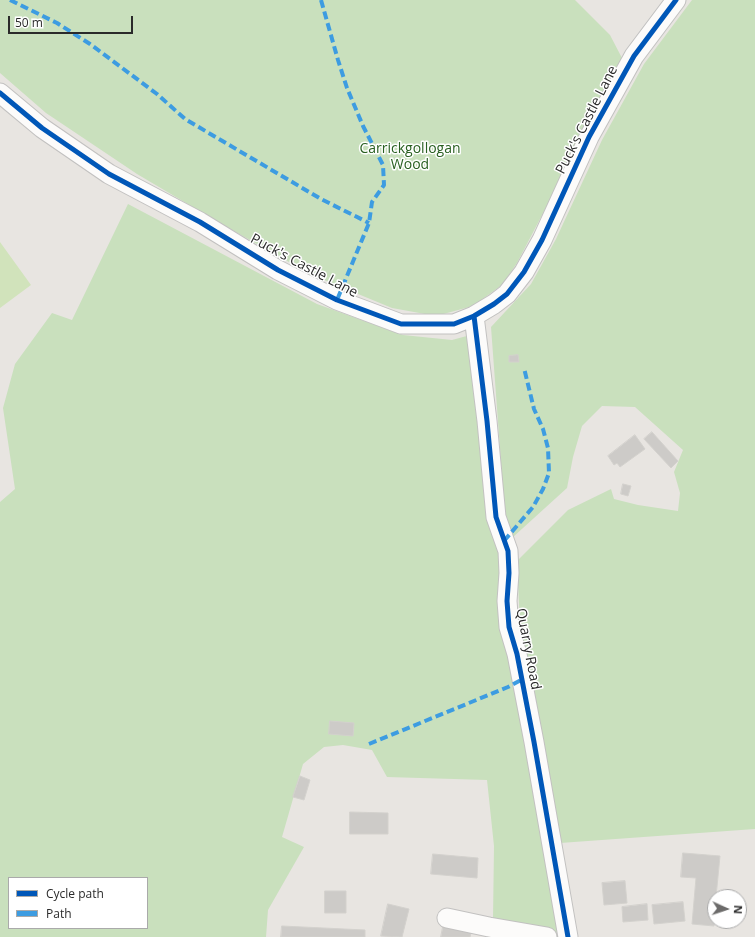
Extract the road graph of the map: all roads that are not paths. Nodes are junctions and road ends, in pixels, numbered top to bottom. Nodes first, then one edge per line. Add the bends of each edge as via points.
1 (676, 0) edge
2 (0, 93) edge
3 (474, 316) junction
4 (447, 918) dead end
5 (547, 937) edge
6 (568, 937) edge

1 - 3 street, Puck's Castle Lane via 634,56 589,137 542,240 524,272 507,294
2 - 3 street, Puck's Castle Lane via 42,128 109,174 200,222 278,270 337,300 402,324 454,324
3 - 6 street, Quarry Road via 496,517 508,551 509,627 517,654 534,742
4 - 5 street

